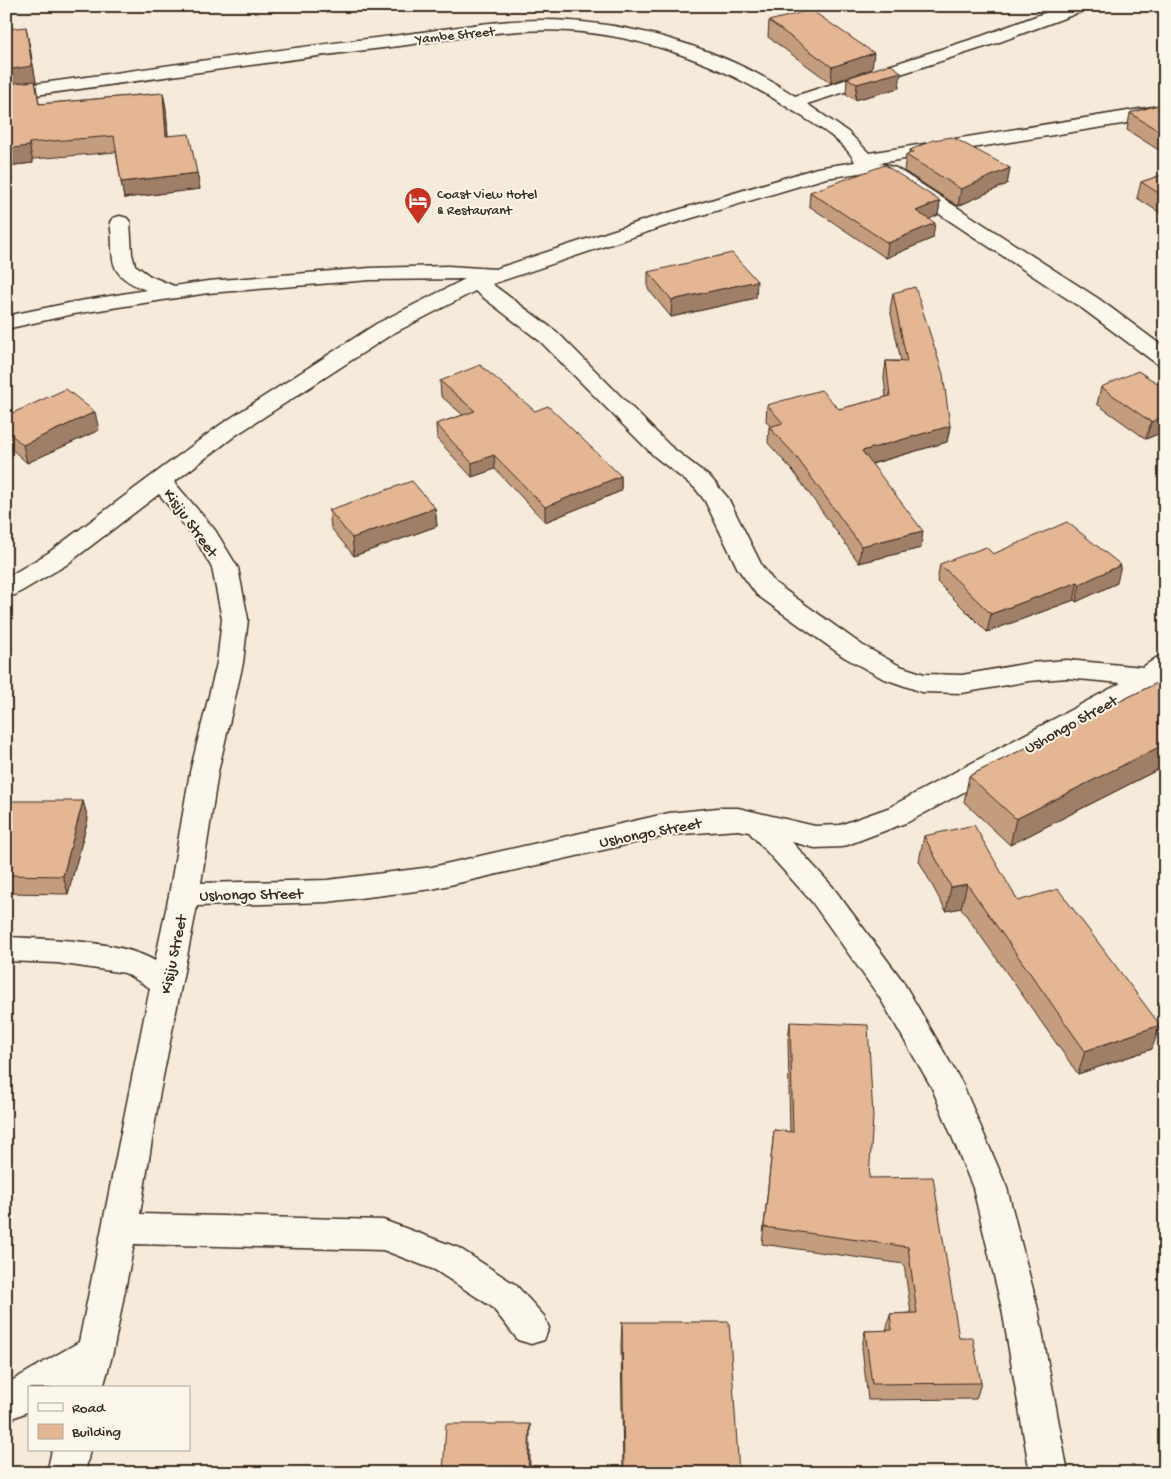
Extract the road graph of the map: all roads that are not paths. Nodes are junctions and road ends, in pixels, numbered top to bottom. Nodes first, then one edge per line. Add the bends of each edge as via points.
1 (1080, 6) edge
2 (1161, 6) edge
3 (1165, 8) edge
4 (6, 94) edge
5 (793, 102) junction
6 (1165, 111) edge
7 (865, 163) junction
8 (120, 222) dead end
9 (500, 274) junction
10 (476, 282) junction
11 (173, 293) junction
12 (6, 323) edge
13 (1165, 359) edge
14 (160, 480) junction
15 (6, 589) edge
16 (1157, 670) edge
17 (759, 825) junction
18 (184, 895) junction
19 (6, 949) edge
20 (166, 983) junction
21 (120, 1229) junction
22 (531, 1328) dead end
23 (94, 1352) junction
24 (37, 1386) edge
25 (86, 1386) edge
26 (28, 1391) edge
27 (6, 1404) edge
28 (71, 1452) edge
29 (66, 1473) edge
30 (1049, 1473) edge

1 - 5 street via 988,40
2 - 3 street
4 - 5 street, Yambe Street via 346,46 513,28 568,26 608,30 672,47 717,63
5 - 7 street, Yambe Street via 854,147
6 - 7 street
7 - 9 street via 764,189
7 - 13 street via 896,176 1091,304
8 - 11 street via 122,258 128,270 136,277
9 - 10 street
9 - 11 street via 370,274 208,287
10 - 14 street via 384,329 228,430
10 - 16 street via 549,337 662,451 703,483 716,498 751,569 766,588 852,651 891,672 922,683 962,684 1067,669
11 - 12 street via 74,308
14 - 15 street via 57,559
14 - 18 street, Kisiju Street via 206,536 224,568 235,619 230,663 204,772
16 - 17 street, Ushongo Street via 1127,692 898,815 842,836 815,837
17 - 18 street, Ushongo Street via 718,819 669,824 432,878 327,892
17 - 30 street via 822,894 891,988 946,1083 990,1188 1020,1309
18 - 20 street, Kisiju Street
19 - 20 street via 132,962
20 - 21 street, Kisiju Street
21 - 22 street via 383,1236 447,1260 504,1296
21 - 23 street, Kisiju Street
23 - 24 street
23 - 25 street, Kisiju Street
26 - 27 street
28 - 29 street

